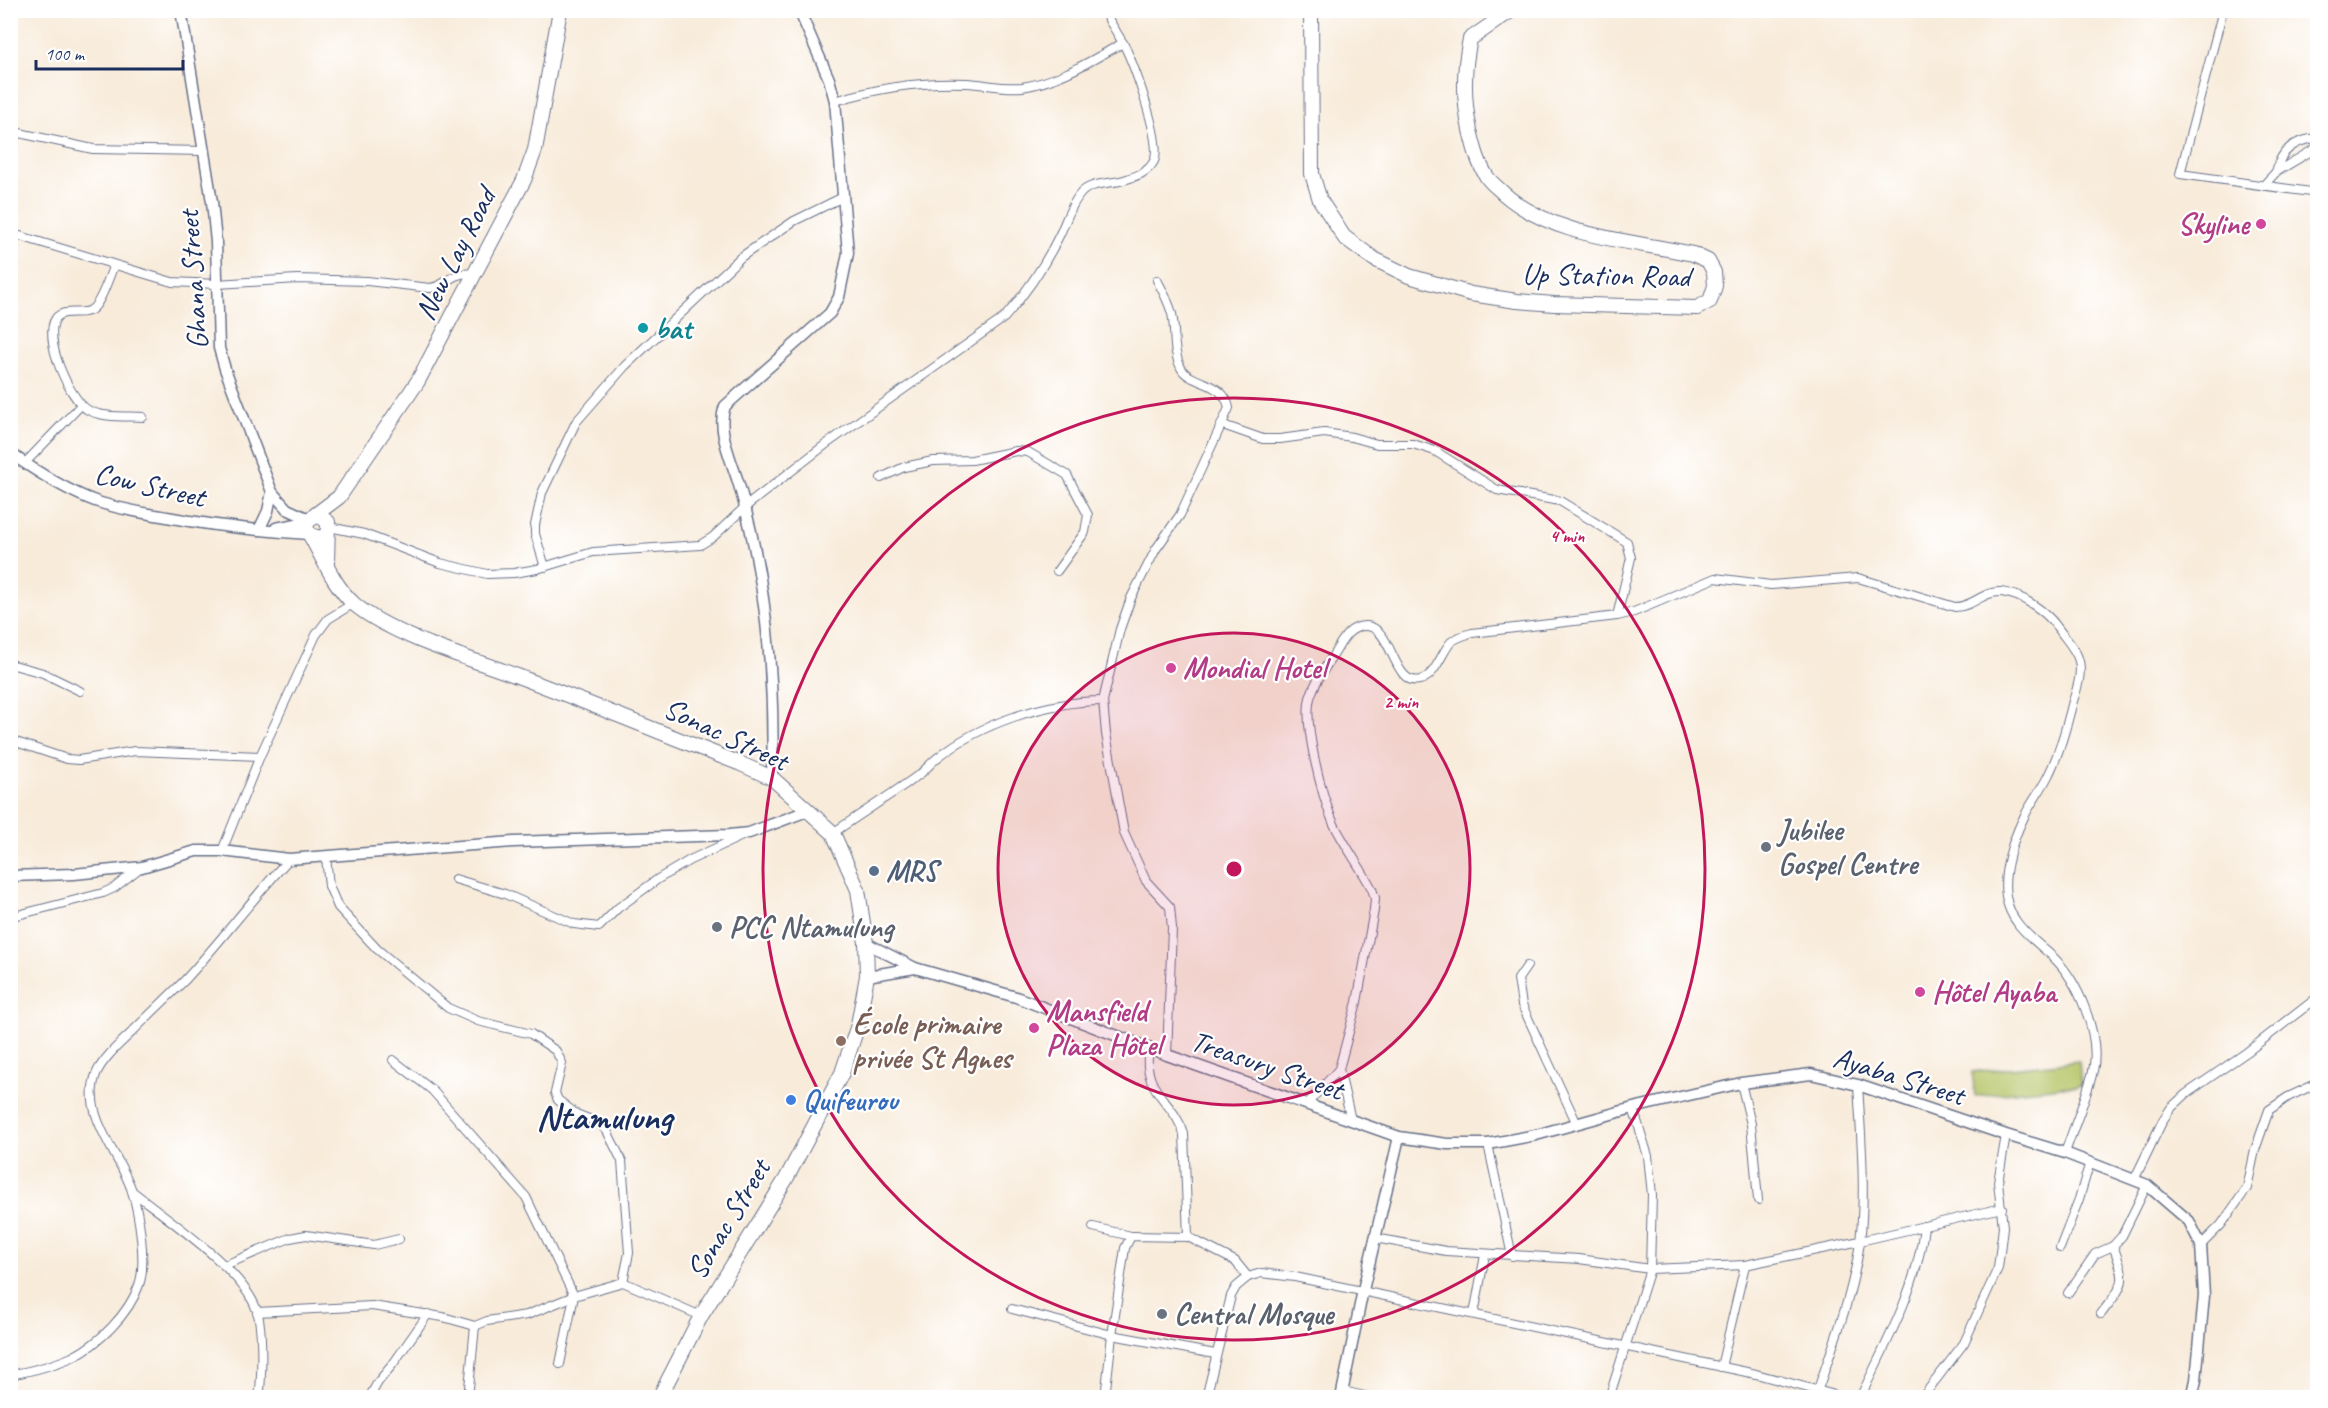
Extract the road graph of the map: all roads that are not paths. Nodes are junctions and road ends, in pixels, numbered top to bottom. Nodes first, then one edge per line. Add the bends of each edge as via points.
1 (181, 10) edge
2 (560, 10) edge
3 (799, 10) edge
4 (1107, 10) edge
5 (1311, 10) edge
6 (1512, 10) edge
7 (2223, 10) edge
8 (1124, 43) junction
9 (835, 101) junction
10 (10, 131) edge
11 (2318, 138) edge
12 (2318, 147) edge
13 (205, 151) junction
14 (2276, 172) junction
15 (2263, 186) junction
16 (2318, 193) edge
17 (843, 197) junction
18 (10, 233) edge
19 (114, 265) junction
20 (474, 274) junction
21 (1157, 280) dead end
22 (217, 284) junction
23 (81, 405) junction
24 (143, 417) dead end
25 (1223, 425) junction
26 (10, 453) edge
27 (25, 464) junction
28 (881, 478) dead end
29 (272, 492) junction
30 (339, 497) junction
31 (745, 507) junction
32 (309, 526) junction
33 (328, 529) junction
34 (256, 531) junction
35 (327, 565) junction
36 (545, 567) junction
37 (1057, 571) dead end
38 (354, 603) junction
39 (1617, 616) junction
40 (10, 664) edge
41 (80, 691) dead end
42 (1103, 701) junction
43 (10, 740) edge
44 (260, 756) junction
45 (771, 778) junction
46 (807, 811) junction
47 (749, 833) junction
48 (833, 833) junction
49 (222, 851) junction
50 (326, 857) junction
51 (289, 858) junction
52 (142, 867) junction
53 (10, 876) edge
54 (455, 879) dead end
55 (10, 910) edge
56 (22, 912) junction
57 (10, 917) edge
58 (866, 943) junction
59 (1527, 966) dead end
60 (915, 968) junction
61 (867, 976) junction
62 (2318, 997) edge
63 (1149, 1048) junction
64 (1167, 1055) junction
65 (393, 1060) dead end
66 (1339, 1069) junction
67 (1741, 1083) junction
68 (2318, 1083) edge
69 (1858, 1085) junction
70 (1306, 1104) junction
71 (1633, 1108) junction
72 (1351, 1120) junction
73 (1577, 1124) junction
74 (2006, 1135) junction
75 (1399, 1137) junction
76 (1488, 1144) junction
77 (2065, 1153) junction
78 (2090, 1162) junction
79 (2135, 1179) junction
80 (2147, 1185) junction
81 (132, 1191) junction
82 (1758, 1200) dead end
83 (2002, 1208) junction
84 (1924, 1226) junction
85 (1093, 1227) dead end
86 (1131, 1236) junction
87 (1188, 1237) junction
88 (1375, 1238) junction
89 (399, 1239) dead end
90 (1860, 1241) junction
91 (2201, 1245) junction
92 (2113, 1246) junction
93 (2060, 1248) dead end
94 (1485, 1255) junction
95 (1512, 1256) junction
96 (1745, 1264) junction
97 (225, 1265) junction
98 (1650, 1269) junction
99 (1248, 1276) junction
100 (622, 1282) junction
101 (1363, 1290) junction
102 (2068, 1293) dead end
103 (574, 1296) junction
104 (1012, 1309) dead end
105 (257, 1312) junction
106 (428, 1314) junction
107 (1474, 1314) junction
108 (2101, 1314) dead end
109 (701, 1316) junction
110 (476, 1326) junction
111 (1112, 1335) junction
112 (1625, 1347) junction
113 (1215, 1354) junction
114 (560, 1364) dead end
115 (1721, 1367) junction
116 (10, 1375) edge
117 (1342, 1394) edge
118 (1816, 1394) edge
119 (259, 1398) edge
120 (369, 1398) edge
121 (468, 1398) edge
122 (659, 1398) edge
123 (1105, 1398) edge
124 (1206, 1398) edge
125 (1373, 1398) edge
126 (1609, 1398) edge
127 (1846, 1398) edge
128 (1860, 1398) edge
129 (1922, 1398) edge
130 (2192, 1398) edge

1 - 13 street, Ghana Street
2 - 20 highway, New Lay Road via 535,150 524,180
3 - 9 street
4 - 8 street
5 - 6 highway, Up Station Road via 1312,174 1320,200 1344,237 1374,259 1408,276 1517,301 1697,308 1710,301 1715,286 1708,261 1693,254 1544,221 1488,180 1478,160 1464,104 1465,63 1470,39
7 - 15 street via 2180,174
8 - 9 street via 1049,81 1022,87 937,83 868,91
8 - 31 street via 1156,145 1155,159 1147,171 1082,191 1025,296 1004,318
9 - 17 street
10 - 13 street via 93,149
11 - 14 street via 2303,140 2282,153
12 - 14 street
13 - 22 street, Ghana Street
14 - 15 street
15 - 16 street
17 - 31 street via 848,253 839,297 830,313 725,406 722,413
17 - 36 street via 794,220 741,257 624,366 576,422 542,493 535,525
18 - 19 street
19 - 22 street via 172,282
19 - 23 street via 91,310 63,313 54,321 57,358 68,388
20 - 22 street via 455,274 430,288 297,279
20 - 30 highway, New Lay Road via 418,381
21 - 25 street via 1171,311 1174,347 1181,369 1226,398 1229,413
22 - 29 street, Ghana Street via 219,348
23 - 24 street via 99,413
23 - 27 street
25 - 39 street via 1263,439 1324,433 1377,444 1413,444 1435,451 1497,490 1571,506 1627,542 1631,558
25 - 42 street via 1180,515 1156,549 1131,598
26 - 27 street, Cow Street
27 - 34 street, Cow Street via 96,501 132,511
28 - 37 street via 904,467 933,461 1028,452 1067,476 1088,515 1085,532
29 - 32 street, Ghana Street
29 - 34 street via 266,516
30 - 32 highway
30 - 33 highway
31 - 36 street via 700,545 593,552
31 - 45 street via 770,649
32 - 33 highway via 320,538
32 - 33 highway via 322,516
32 - 34 street, Cow Street
32 - 35 highway, Sonac Street
33 - 35 highway
33 - 36 street via 364,534 440,563 487,574
35 - 38 highway, Sonac Street
38 - 44 street via 328,619 316,635
38 - 45 highway, Sonac Street via 406,633
39 - 66 street via 1459,636 1450,643 1430,675 1420,680 1403,675 1380,632 1370,626 1359,626 1348,633 1316,682 1310,700 1309,738 1333,821 1375,898 1357,1002
39 - 77 street via 1715,578 1771,585 1850,577 1955,607 1970,605 1989,592 2010,594 2051,619 2076,654 2080,676 2060,747 2020,825 2005,894 2016,923 2054,957 2077,990 2089,1018 2094,1042 2093,1071
40 - 41 street via 44,673
42 - 48 street via 1046,706 966,739
42 - 64 street via 1124,832 1146,881 1170,908
43 - 44 street via 80,760 135,751
44 - 49 street
45 - 46 highway, Sonac Street
46 - 47 street
46 - 48 highway, Sonac Street
47 - 50 street via 513,842
47 - 54 street via 658,879 599,927 574,924 505,894
48 - 58 highway, Sonac Street via 858,890
49 - 51 street
49 - 52 street via 196,851
50 - 51 street
50 - 100 street via 329,886 338,907 400,969 448,1008 478,1022 531,1034 556,1051 562,1063 555,1094 558,1100 576,1114 599,1123 622,1161 629,1253
51 - 81 street via 98,1072 93,1104
52 - 53 street
52 - 56 street via 103,893
55 - 56 street
56 - 57 street
58 - 60 street, Treasury Street
58 - 61 highway, Sonac Street
59 - 73 street via 1518,979 1522,1005
60 - 61 street, Treasury Street
60 - 63 street, Treasury Street via 1016,997
61 - 109 highway, Sonac Street via 858,1025 842,1073 786,1179
62 - 79 street via 2171,1108
63 - 64 street, Treasury Street
63 - 87 street via 1152,1083 1180,1120 1184,1134
64 - 70 street, Treasury Street
65 - 103 street via 432,1090 526,1197
66 - 70 street
66 - 72 street
67 - 69 street, Ayaba Street via 1811,1074
67 - 71 street, Ayaba Street
67 - 82 street via 1751,1124
68 - 91 street via 2269,1110 2247,1188 2222,1225
69 - 74 street, Ayaba Street
69 - 90 street
70 - 72 street, Treasury Street
71 - 73 street, Ayaba Street
71 - 98 street via 1648,1156 1652,1196
72 - 75 street, Treasury Street
73 - 76 street, Ayaba Street
74 - 77 street, Ayaba Street
74 - 83 street via 1998,1182
75 - 76 street, Ayaba Street via 1447,1144
75 - 88 street
76 - 95 street
77 - 78 street, Ayaba Street
78 - 79 street, Ayaba Street
78 - 93 street
79 - 80 street, Ayaba Street
80 - 91 street, Ayaba Street via 2189,1221
80 - 92 street
81 - 97 street
81 - 116 street via 143,1264 140,1285 125,1311 73,1357
83 - 84 street
83 - 129 street via 2002,1247 1988,1294 1964,1343
84 - 90 street
84 - 128 street via 1918,1266
85 - 86 street
86 - 87 street
86 - 111 street via 1125,1248
87 - 99 street via 1235,1261
88 - 94 street
88 - 101 street
89 - 97 street via 374,1245 306,1235
90 - 96 street
90 - 118 street
91 - 130 street, Ayaba Street via 2204,1306
92 - 102 street via 2095,1254
92 - 108 street via 2124,1277
94 - 95 street
94 - 107 street
95 - 98 street via 1579,1259
96 - 98 street
96 - 115 street
97 - 105 street
98 - 112 street
99 - 101 street via 1295,1276
99 - 113 street via 1231,1296
100 - 103 street
100 - 109 street
101 - 107 street
101 - 117 street
103 - 110 street via 526,1315
103 - 114 street
104 - 111 street
105 - 106 street via 372,1306
105 - 119 street
106 - 110 street
106 - 120 street
107 - 112 street
109 - 122 highway, Sonac Street
110 - 121 street
111 - 113 street
111 - 123 street
112 - 115 street
112 - 126 street
113 - 124 street
115 - 118 street via 1797,1384
117 - 125 street
118 - 127 street

